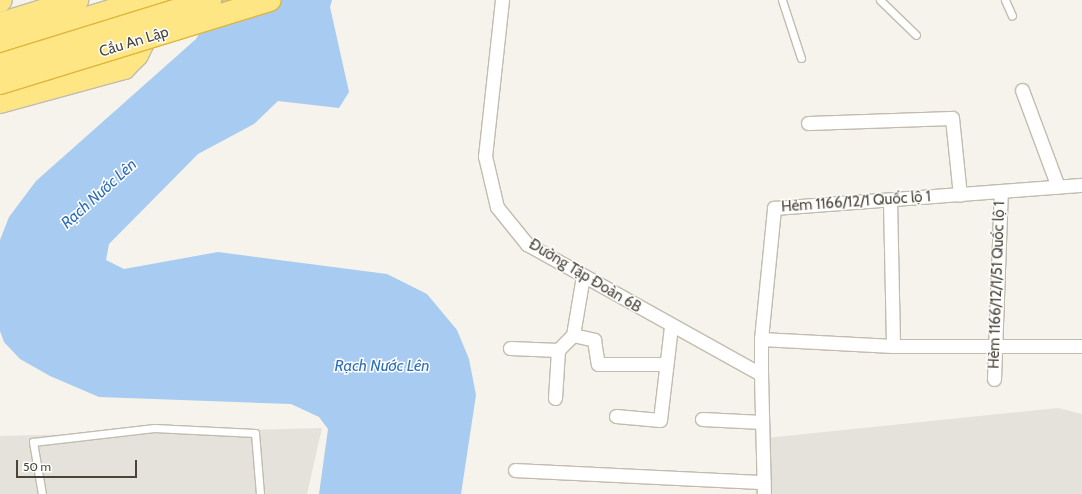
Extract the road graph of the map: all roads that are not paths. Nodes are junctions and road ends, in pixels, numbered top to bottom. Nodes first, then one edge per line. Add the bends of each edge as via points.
1 (77, 0) edge
2 (146, 0) edge
3 (164, 0) edge
4 (210, 0) edge
5 (269, 0) edge
6 (502, 0) edge
7 (782, 0) edge
8 (880, 0) edge
9 (1005, 0) edge
10 (1012, 16) dead end
11 (0, 24) edge
12 (916, 35) dead end
13 (0, 45) edge
14 (801, 58) dead end
15 (0, 65) edge
16 (0, 83) edge
17 (1022, 90) dead end
18 (0, 102) edge
19 (808, 122) dead end
20 (1082, 185) edge
21 (1058, 187) junction
22 (1001, 192) junction
23 (960, 195) junction
24 (890, 200) junction
25 (583, 276) junction
26 (671, 327) junction
27 (573, 335) junction
28 (761, 339) junction
29 (998, 345) junction
30 (893, 346) junction
31 (1082, 346) edge
32 (510, 348) dead end
33 (558, 350) junction
34 (664, 364) junction
35 (761, 374) junction
36 (994, 379) dead end
37 (555, 398) dead end
38 (616, 416) dead end
39 (702, 419) dead end
40 (762, 422) junction
41 (515, 470) dead end
42 (764, 488) edge
43 (42, 494) edge
44 (260, 494) edge

1 - 11 highway
2 - 13 highway
3 - 18 highway via 137,55 124,68
4 - 15 highway, Cầu An Lập, bridge
5 - 16 highway, Cầu An Lập, bridge
6 - 25 street, Đường Tập Đoàn 6B via 485,156 497,207 527,244
7 - 14 lane
8 - 12 lane
9 - 10 lane
17 - 21 street
19 - 23 street via 952,118
20 - 21 street, Hẻm 1166/12/1 Quốc lộ 1
21 - 22 street, Hẻm 1166/12/1 Quốc lộ 1
22 - 23 street, Hẻm 1166/12/1 Quốc lộ 1
22 - 29 street, Hẻm 1166/12/1/51 Quốc lộ 1
23 - 24 street, Hẻm 1166/12/1 Quốc lộ 1
24 - 28 street, Hẻm 1166/12/1 Quốc lộ 1 via 774,208
24 - 30 street
25 - 26 street, Đường Tập Đoàn 6B
25 - 27 street
26 - 34 street
26 - 35 street, Đường Tập Đoàn 6B
27 - 33 street
27 - 34 street via 594,340 598,364
28 - 30 street
28 - 35 street, Hẻm 1166/12/1 Quốc lộ 1
29 - 30 street
29 - 31 street
29 - 36 street, Hẻm 1166/12/1/51 Quốc lộ 1
32 - 33 street
33 - 37 street
34 - 38 street via 660,420
35 - 40 street
39 - 40 street
40 - 42 street
41 - 42 street
43 - 44 lane via 33,442 154,428 255,434

